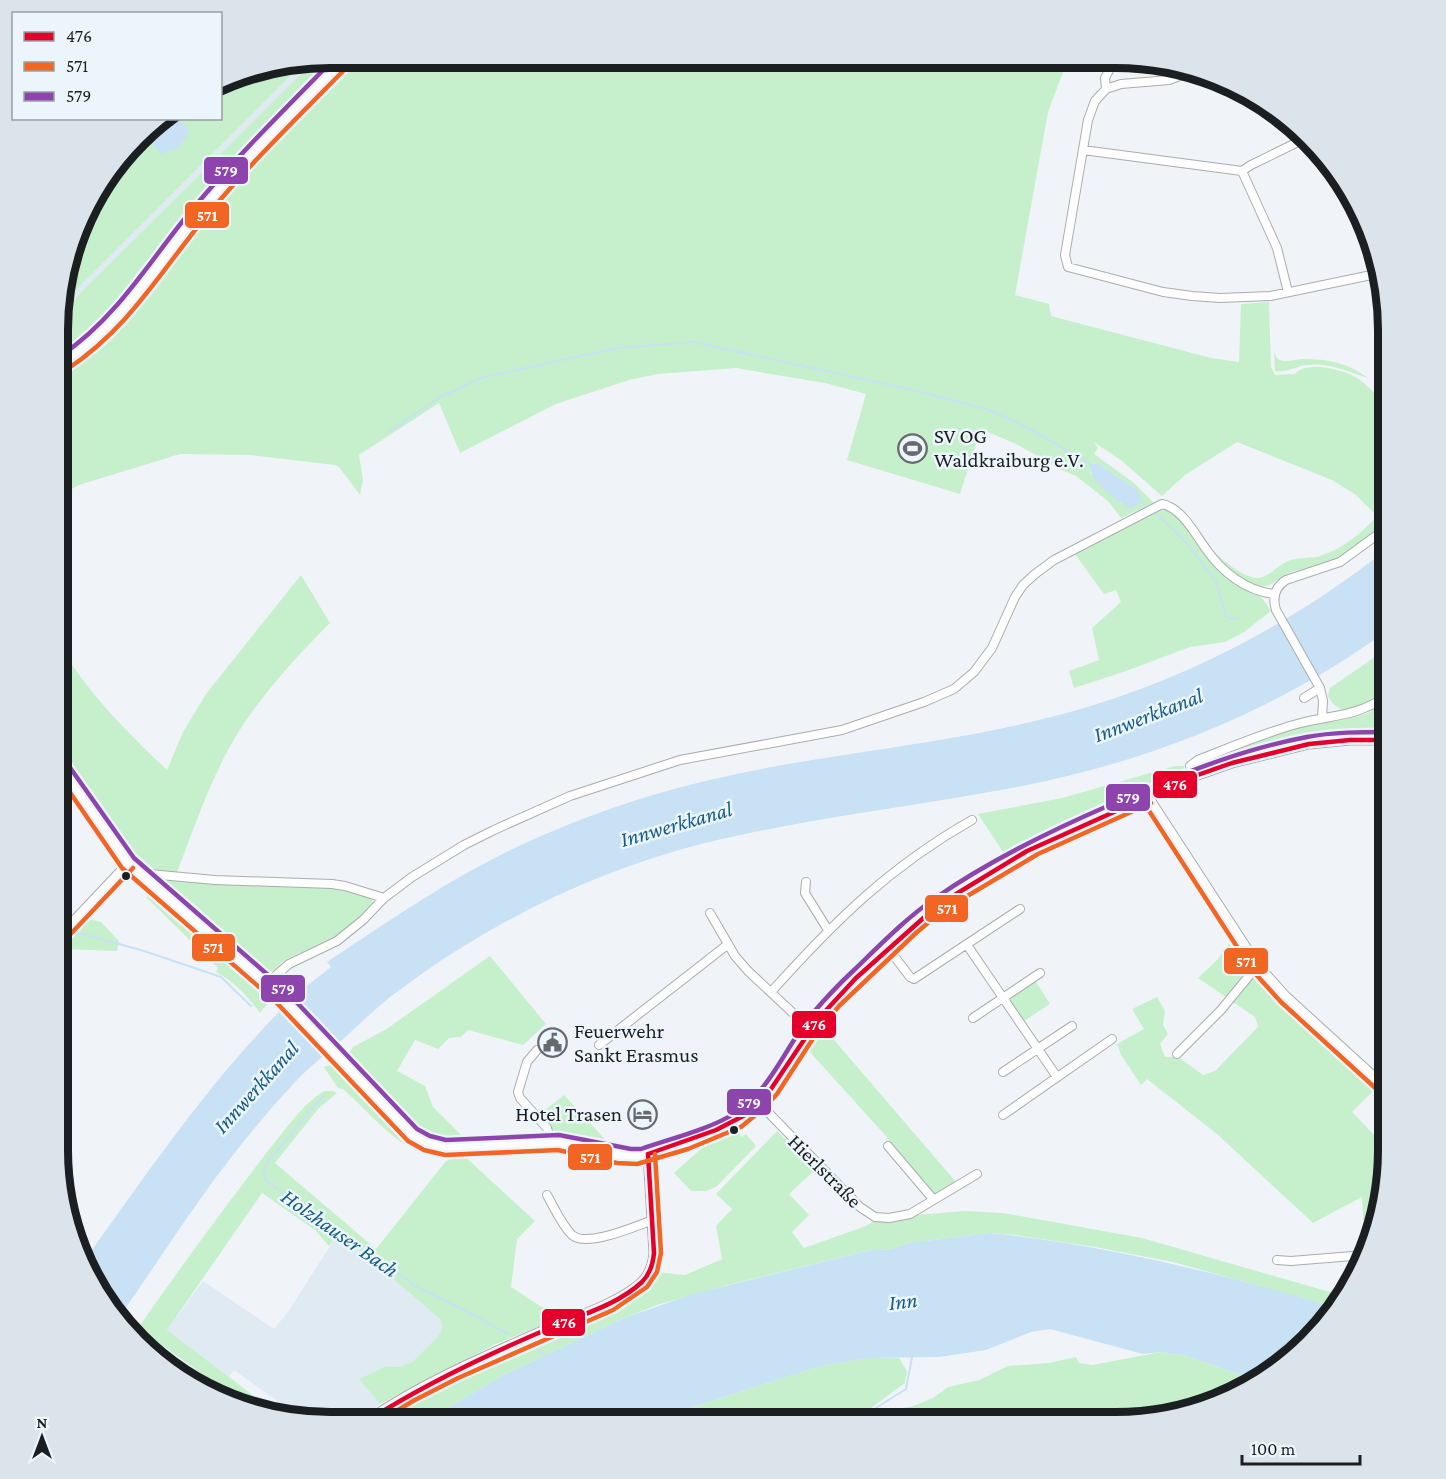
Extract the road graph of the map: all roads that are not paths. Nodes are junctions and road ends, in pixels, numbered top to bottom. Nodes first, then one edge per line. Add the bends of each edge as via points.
1 (337, 68) edge
2 (1111, 68) edge
3 (1181, 75) edge
4 (1106, 89) junction
5 (1299, 141) edge
6 (1083, 150) junction
7 (1242, 171) junction
8 (1372, 275) edge
9 (1288, 292) junction
10 (68, 360) edge
11 (1378, 534) edge
12 (1274, 594) junction
13 (1319, 686) junction
14 (1304, 698) dead end
15 (1378, 702) edge
16 (1322, 718) junction
17 (1378, 740) edge
18 (68, 777) edge
19 (1192, 777) junction
20 (1148, 796) junction
21 (972, 820) dead end
22 (128, 863) junction
23 (138, 873) junction
24 (806, 882) dead end
25 (384, 898) junction
26 (1020, 909) dead end
27 (710, 914) dead end
28 (68, 926) edge
29 (828, 930) junction
30 (727, 945) junction
31 (966, 945) junction
32 (888, 948) junction
33 (1258, 965) junction
34 (1040, 973) dead end
35 (266, 984) junction
36 (771, 992) junction
37 (1003, 998) junction
38 (973, 1018) dead end
39 (1072, 1026) dead end
40 (810, 1029) junction
41 (1112, 1039) dead end
42 (599, 1045) dead end
43 (537, 1050) dead end
44 (1037, 1050) junction
45 (1176, 1054) dead end
46 (1003, 1072) dead end
47 (1057, 1077) junction
48 (1378, 1080) edge
49 (759, 1103) junction
50 (1003, 1115) dead end
51 (551, 1142) junction
52 (888, 1146) dead end
53 (648, 1154) junction
54 (977, 1174) dead end
55 (547, 1195) dead end
56 (933, 1200) junction
57 (653, 1220) junction
58 (1356, 1256) edge
59 (1277, 1260) dead end
60 (382, 1412) edge

1 - 10 main road via 221,187 115,322
2 - 4 street
3 - 4 street
4 - 6 street via 1091,111
5 - 7 street
6 - 7 street
6 - 9 street via 1065,255 1066,264 1073,269 1192,296 1238,298
7 - 9 street via 1277,248
8 - 9 street
11 - 12 street via 1340,562 1286,580
12 - 13 street via 1278,616
12 - 25 street via 1251,588 1233,577 1183,518 1168,505 1158,505 1035,574 1015,597 992,648 974,672 954,689 842,730 680,760 570,796 464,845
13 - 14 street
13 - 16 street
15 - 16 street via 1356,713
16 - 19 street via 1279,729 1198,760 1190,766
17 - 19 street via 1300,745
18 - 22 street
19 - 20 street
20 - 32 street via 1035,847 955,894
20 - 33 street
21 - 29 street via 894,871
22 - 23 street
22 - 28 street
23 - 25 street via 332,884
23 - 35 street
24 - 29 street via 806,893
25 - 35 street via 337,941 290,964
26 - 31 street
27 - 30 street
29 - 36 street
30 - 36 street
30 - 42 street
31 - 32 street via 914,979
31 - 37 street
32 - 40 street
33 - 45 street via 1221,1010
33 - 48 street via 1286,996
34 - 37 street
35 - 51 street via 407,1132 445,1148
36 - 40 street
37 - 38 street
37 - 44 street
39 - 44 street
40 - 49 street
41 - 47 street
43 - 51 street via 527,1062 518,1092 548,1128
44 - 46 street
44 - 47 street
47 - 50 street
49 - 53 street via 731,1123
49 - 56 street, Hierlstraße via 868,1213 882,1218 903,1216
51 - 53 street via 625,1157
52 - 56 street
53 - 57 street
54 - 56 street, Hierlstraße
55 - 57 street via 574,1237 618,1233
57 - 60 street via 652,1264 635,1287 420,1389
58 - 59 street

